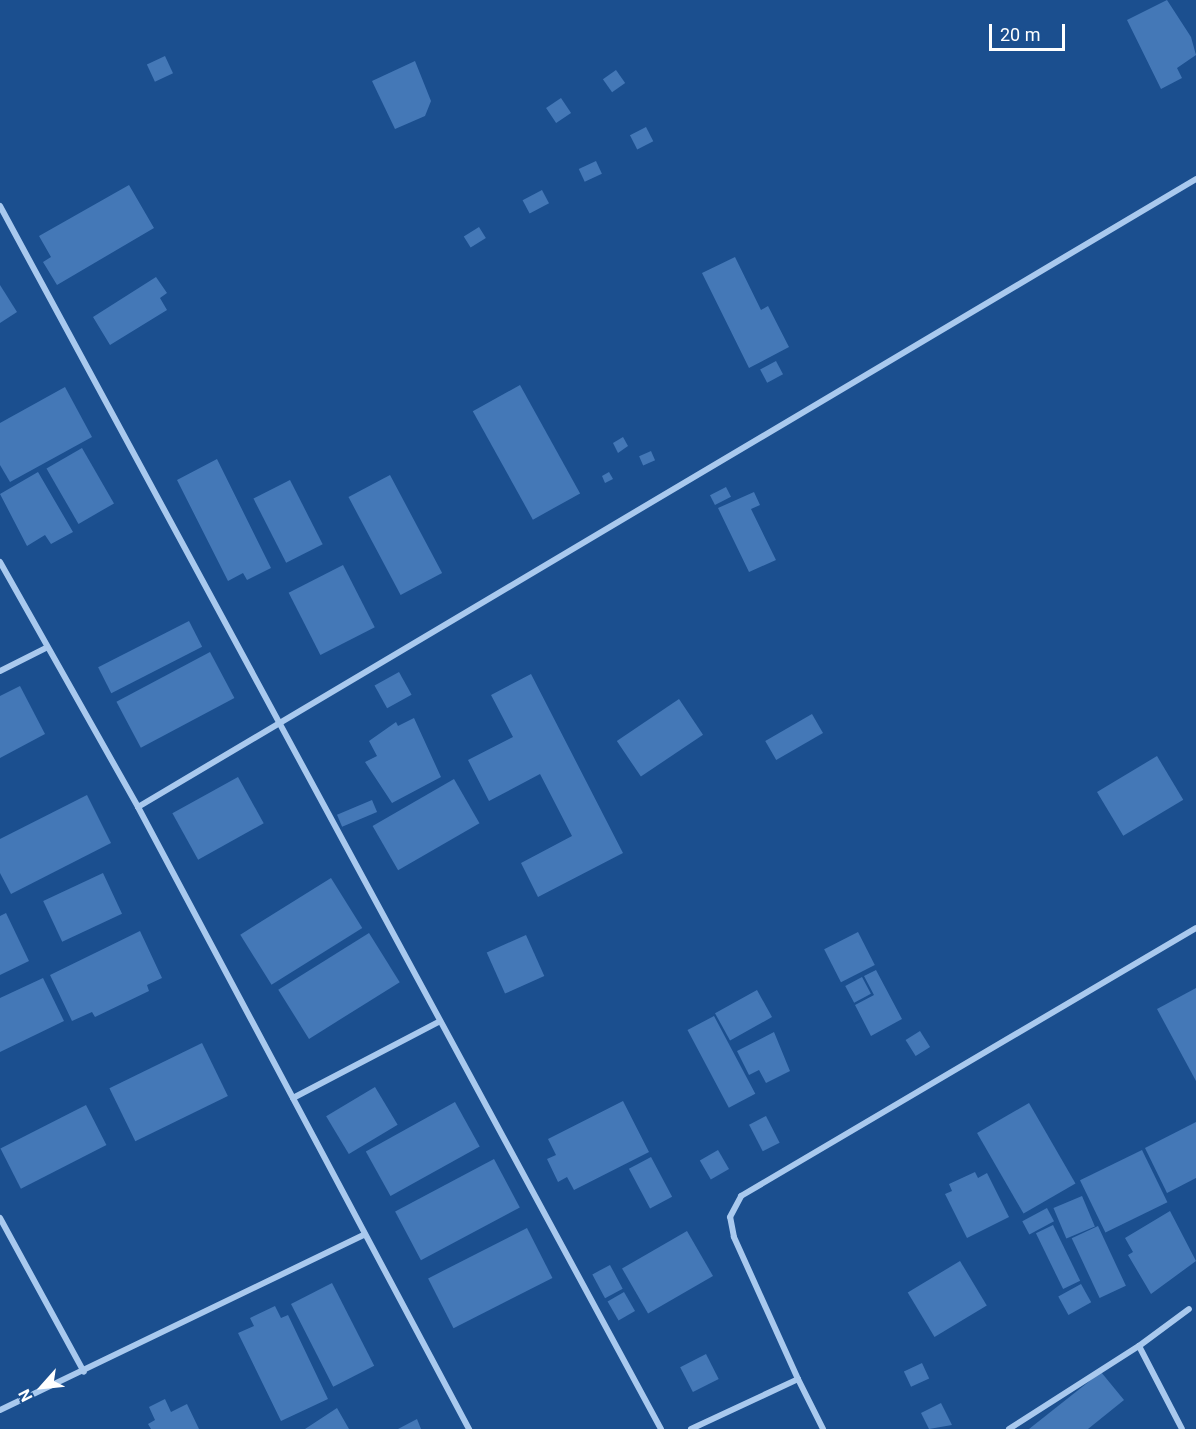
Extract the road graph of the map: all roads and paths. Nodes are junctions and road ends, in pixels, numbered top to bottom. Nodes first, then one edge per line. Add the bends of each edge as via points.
1 (1196, 179) edge
2 (0, 206) edge
3 (0, 562) edge
4 (46, 648) junction
5 (0, 671) edge
6 (279, 723) junction
7 (138, 807) junction
8 (1196, 928) edge
9 (440, 1021) junction
10 (293, 1098) junction
11 (0, 1218) edge
12 (364, 1235) junction
13 (1189, 1310) dead end
14 (1139, 1346) junction
15 (84, 1372) junction
16 (798, 1379) junction
17 (0, 1410) edge
18 (469, 1429) edge
19 (661, 1429) edge
20 (691, 1429) edge
21 (823, 1429) edge
22 (1009, 1429) edge
23 (1182, 1429) edge

1 - 6 street
2 - 6 street
3 - 4 street
4 - 5 street
4 - 7 street
6 - 7 street
6 - 9 street
7 - 10 street
8 - 16 street via 741,1196 730,1217 734,1238
9 - 10 street
9 - 19 street
10 - 12 street
11 - 15 street
12 - 15 street
12 - 18 street
13 - 14 street
14 - 22 street
14 - 23 street
15 - 17 street
16 - 20 street
16 - 21 street

